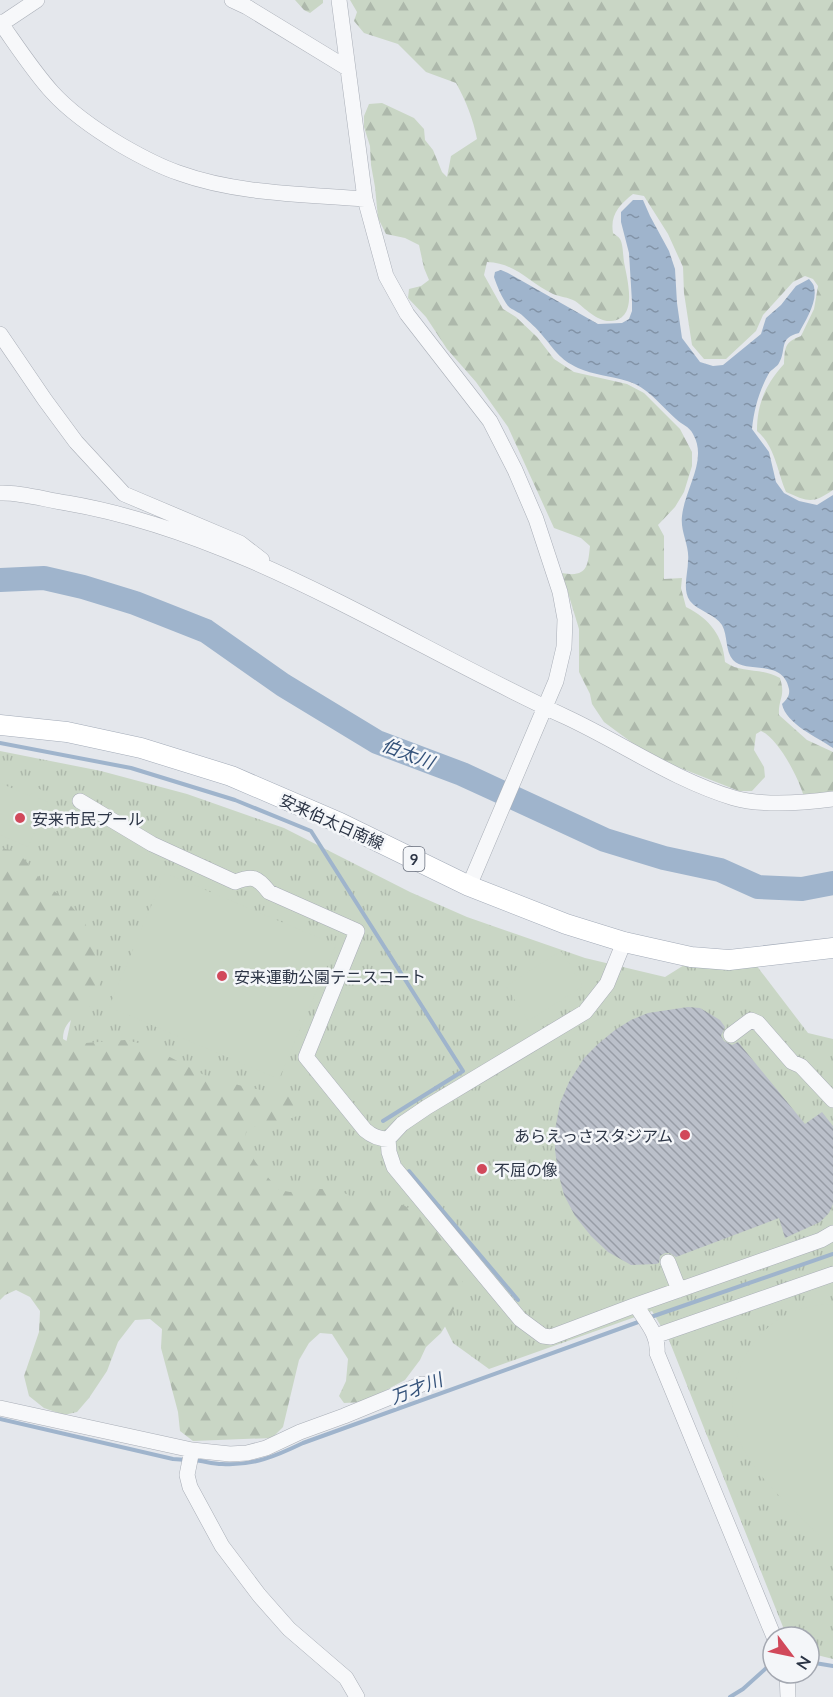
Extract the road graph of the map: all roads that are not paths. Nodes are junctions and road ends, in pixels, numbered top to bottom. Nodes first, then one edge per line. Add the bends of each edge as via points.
1 (37, 0) edge
2 (232, 0) edge
3 (339, 0) edge
4 (1, 23) edge
5 (347, 68) junction
6 (365, 199) junction
7 (0, 334) edge
8 (0, 493) edge
9 (278, 574) junction
10 (543, 713) junction
11 (0, 725) edge
12 (833, 799) edge
13 (80, 801) dead end
14 (469, 886) junction
15 (624, 942) junction
16 (833, 948) edge
17 (731, 1035) dead end
18 (833, 1100) edge
19 (388, 1139) junction
20 (833, 1233) edge
21 (668, 1262) dead end
22 (833, 1274) edge
23 (679, 1290) junction
24 (636, 1305) junction
25 (655, 1335) junction
26 (422, 1384) dead end
27 (0, 1408) edge
28 (192, 1450) junction
29 (769, 1625) edge
30 (357, 1697) edge

1 - 4 street
2 - 5 street
3 - 5 street
4 - 6 street via 40,78 82,120 147,160 180,174 224,185
5 - 6 street
6 - 10 street via 386,276 407,314 490,421 536,519 565,619 564,647
7 - 9 street via 76,442 124,494 240,543
8 - 9 street via 86,506 154,524
9 - 10 street
10 - 12 street via 566,717 664,769 736,798 799,804
10 - 14 street
11 - 14 main road, 安来伯太日南線 / 9 via 67,732 141,748 231,776 340,823
13 - 19 street via 152,844 235,882 248,877 259,880 269,892 357,932 306,1058 365,1130 372,1136
14 - 15 main road, 安来伯太日南線 / 9
15 - 16 main road, 安来伯太日南線 / 9 via 691,957 729,960
15 - 19 street via 607,984 585,1012 427,1107
17 - 18 street via 751,1020 758,1023
19 - 24 street via 394,1167 520,1319 543,1336 551,1337
20 - 23 street
21 - 23 street
22 - 25 street
23 - 24 street
24 - 25 street
25 - 29 street via 657,1353
26 - 28 street via 266,1448 214,1454
27 - 28 street
28 - 30 street via 187,1475 190,1487 222,1546 289,1629 346,1678

